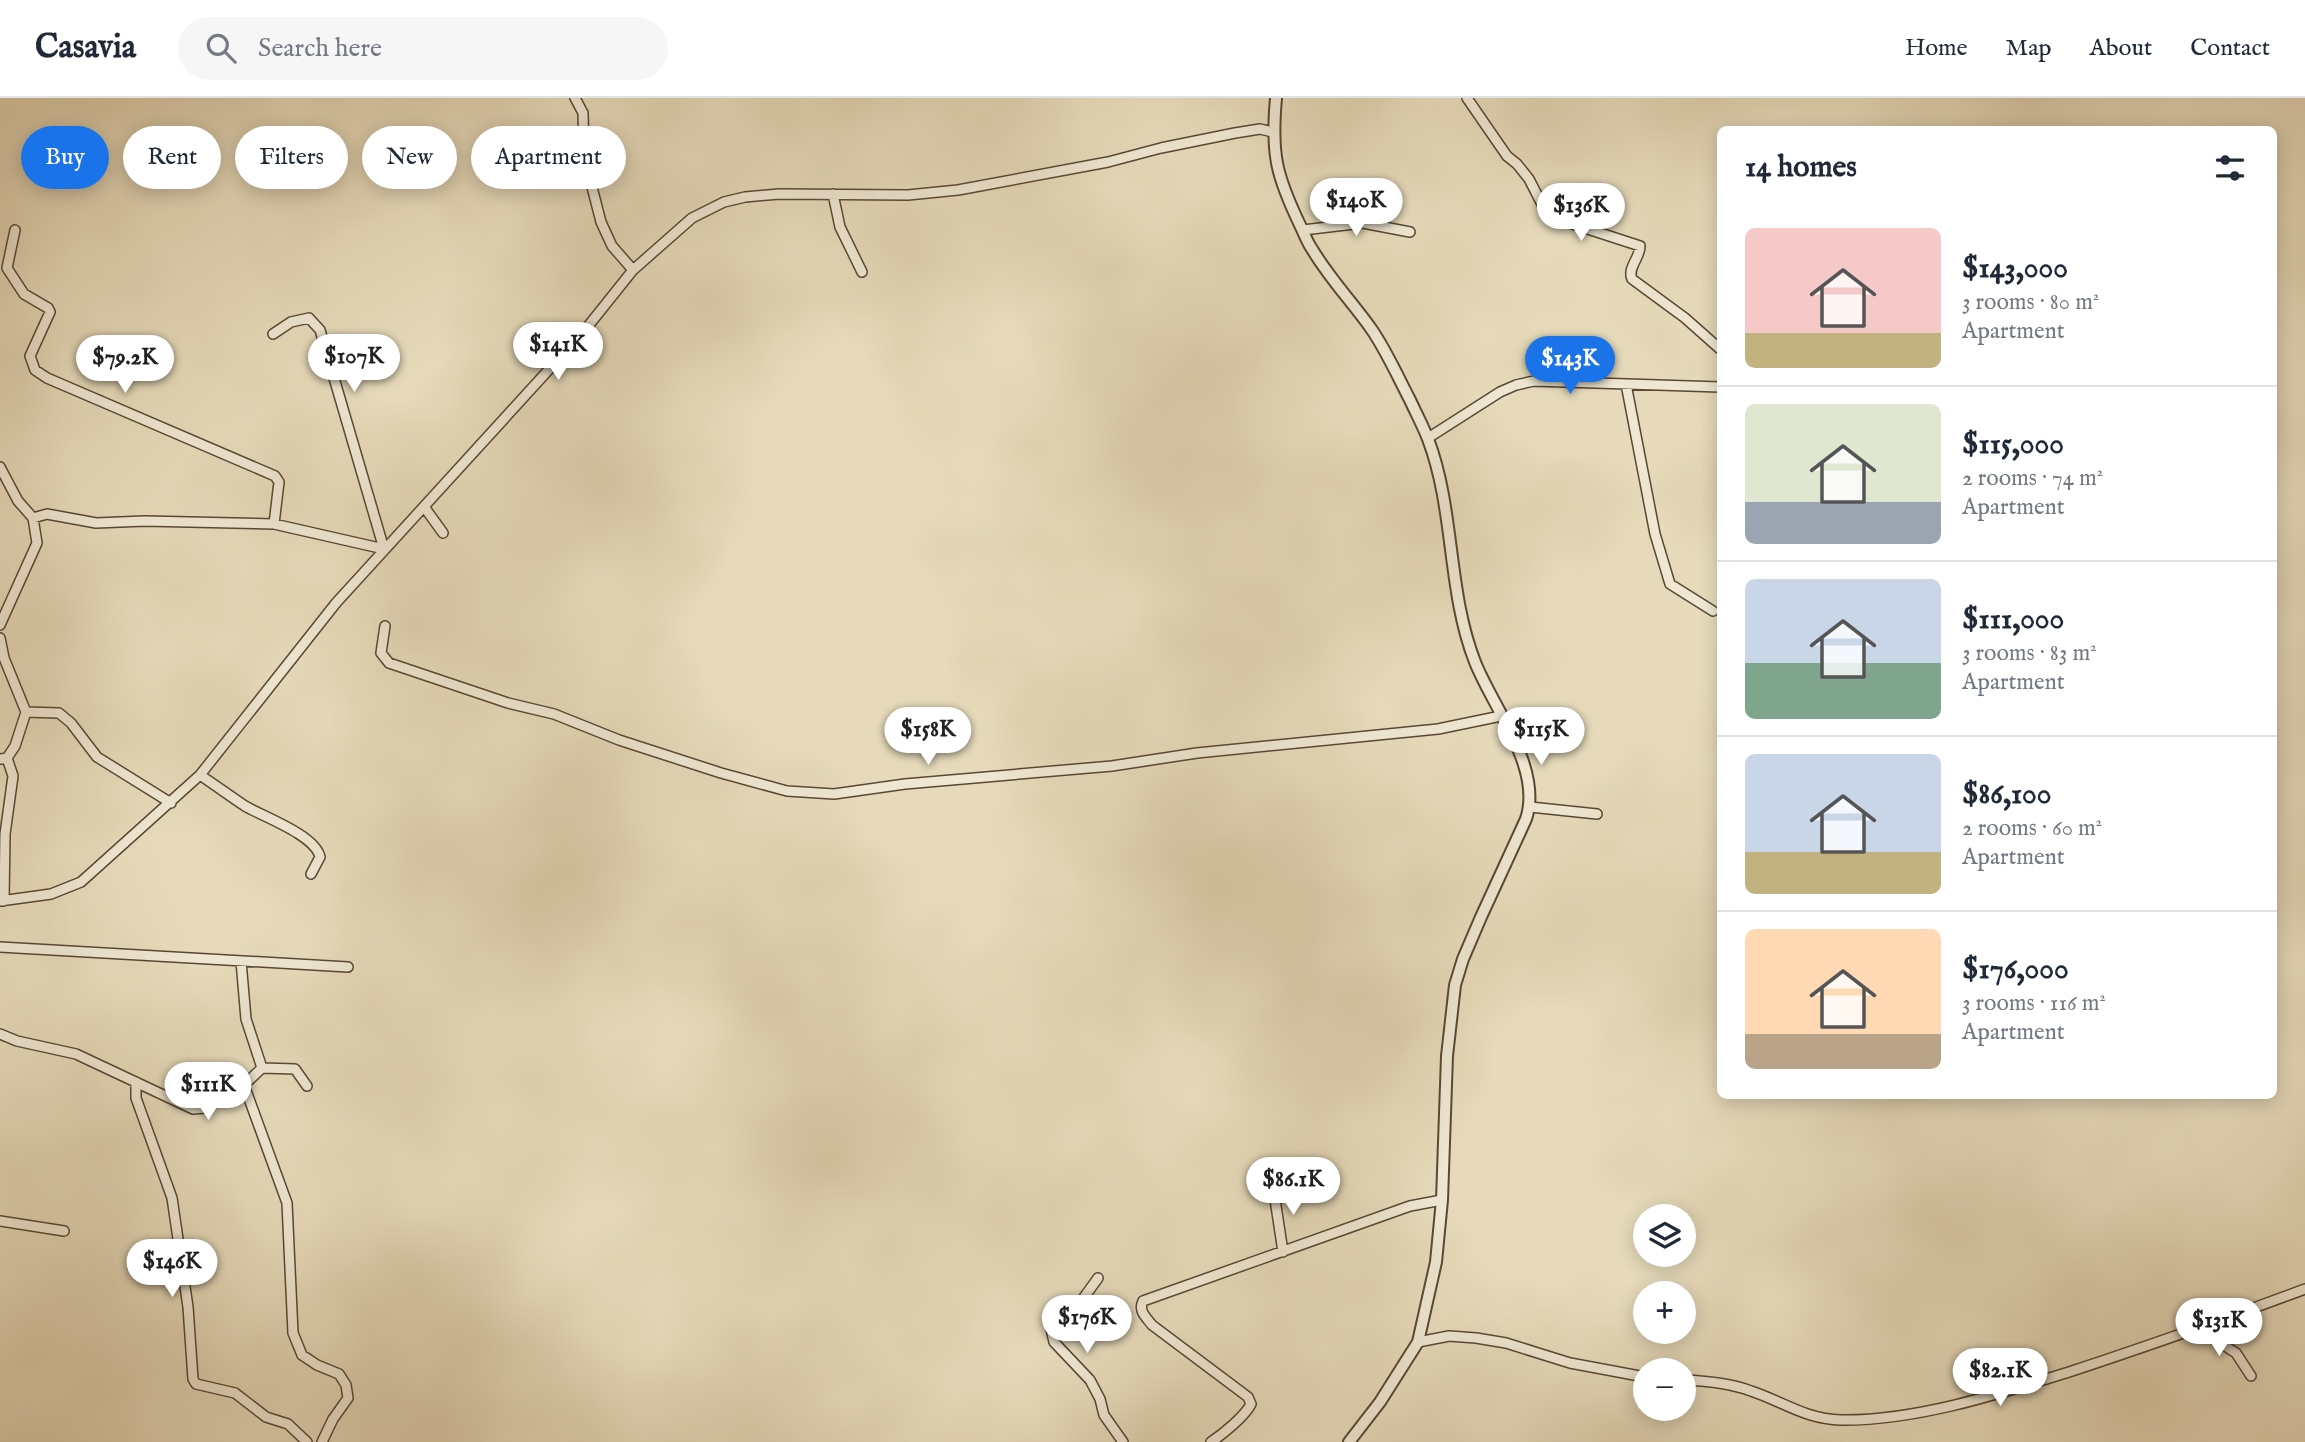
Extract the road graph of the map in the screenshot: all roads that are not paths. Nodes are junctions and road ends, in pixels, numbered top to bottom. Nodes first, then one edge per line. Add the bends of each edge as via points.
1 (575, 98) edge
2 (1276, 98) edge
3 (1466, 98) edge
4 (1273, 132) junction
5 (833, 194) junction
6 (15, 230) dead end
7 (1303, 230) junction
8 (1410, 232) dead end
9 (632, 270) junction
10 (862, 272) dead end
11 (273, 334) dead end
12 (1717, 346) edge
13 (1626, 384) junction
14 (1717, 389) edge
15 (1428, 439) junction
16 (0, 467) edge
17 (425, 508) junction
18 (33, 518) junction
19 (274, 524) junction
20 (443, 533) dead end
21 (384, 549) junction
22 (1713, 611) dead end
23 (0, 625) edge
24 (385, 626) dead end
25 (0, 638) edge
26 (26, 712) junction
27 (1501, 716) junction
28 (3, 759) edge
29 (200, 775) junction
30 (171, 803) junction
31 (1530, 807) junction
32 (1597, 814) dead end
33 (311, 874) dead end
34 (2, 901) edge
35 (0, 947) edge
36 (241, 961) junction
37 (348, 967) dead end
38 (0, 1034) edge
39 (262, 1068) junction
40 (136, 1082) junction
41 (244, 1085) junction
42 (307, 1086) dead end
43 (1273, 1186) dead end
44 (1442, 1200) junction
45 (0, 1221) edge
46 (64, 1231) dead end
47 (1283, 1252) junction
48 (1098, 1278) dead end
49 (2305, 1289) edge
50 (2197, 1328) junction
51 (1418, 1342) junction
52 (1633, 1375) edge
53 (2251, 1376) dead end
54 (1696, 1381) edge
55 (307, 1442) edge
56 (322, 1442) edge
57 (1122, 1442) edge
58 (1211, 1442) edge
59 (1349, 1442) edge

1 - 9 street via 583,113 584,156 601,222 612,246
2 - 4 street
3 - 12 street via 1529,179 1546,212 1640,246 1630,272 1632,279
4 - 5 street via 1260,129 1216,136 958,190
4 - 7 street via 1279,178
5 - 9 street via 779,194 724,202 692,218
5 - 10 street via 840,227
6 - 19 street via 7,268 24,294 50,312 30,356 35,370 275,476 279,482
7 - 8 street via 1363,223
7 - 15 street via 1311,248 1373,331
9 - 17 street via 585,330
11 - 21 street via 300,318 309,318 320,330
13 - 14 street
13 - 15 street via 1562,380 1516,385
13 - 22 street via 1655,534 1670,584
15 - 27 street via 1448,521 1467,638
16 - 18 street
17 - 20 street
17 - 21 street
18 - 19 street via 47,514 96,523
18 - 23 street via 37,543
19 - 21 street
21 - 29 street
24 - 27 street via 381,653 389,663 787,792 834,794 1112,766 1197,753 1438,730
25 - 26 street
26 - 28 street via 15,746
26 - 30 street via 59,713 97,757
27 - 31 street via 1523,761
28 - 34 street via 13,776
29 - 30 street
29 - 33 street via 315,848 320,857
30 - 34 street via 81,882 51,894
31 - 32 street
31 - 44 street via 1455,985 1447,1056
35 - 36 street
36 - 37 street
36 - 39 street via 246,1019
38 - 40 street via 76,1055
39 - 41 street
39 - 42 street via 295,1069
40 - 41 street via 193,1109 205,1108
40 - 55 street via 136,1098 172,1198 193,1379 196,1384 235,1394 266,1417 288,1424
41 - 56 street via 288,1203 293,1333 302,1355 339,1374 346,1385 348,1398
43 - 47 street
44 - 47 street via 1410,1206
44 - 51 street via 1436,1262
45 - 46 street
47 - 58 street via 1146,1298 1141,1305 1152,1325 1248,1397 1251,1404 1245,1414
48 - 57 street via 1080,1303 1051,1329 1054,1342 1090,1380 1104,1415
49 - 50 street
50 - 53 street via 2236,1353
50 - 54 street via 2026,1386 1947,1407 1881,1417 1841,1420 1810,1416 1754,1391
51 - 52 street via 1449,1336 1476,1338
51 - 59 street

